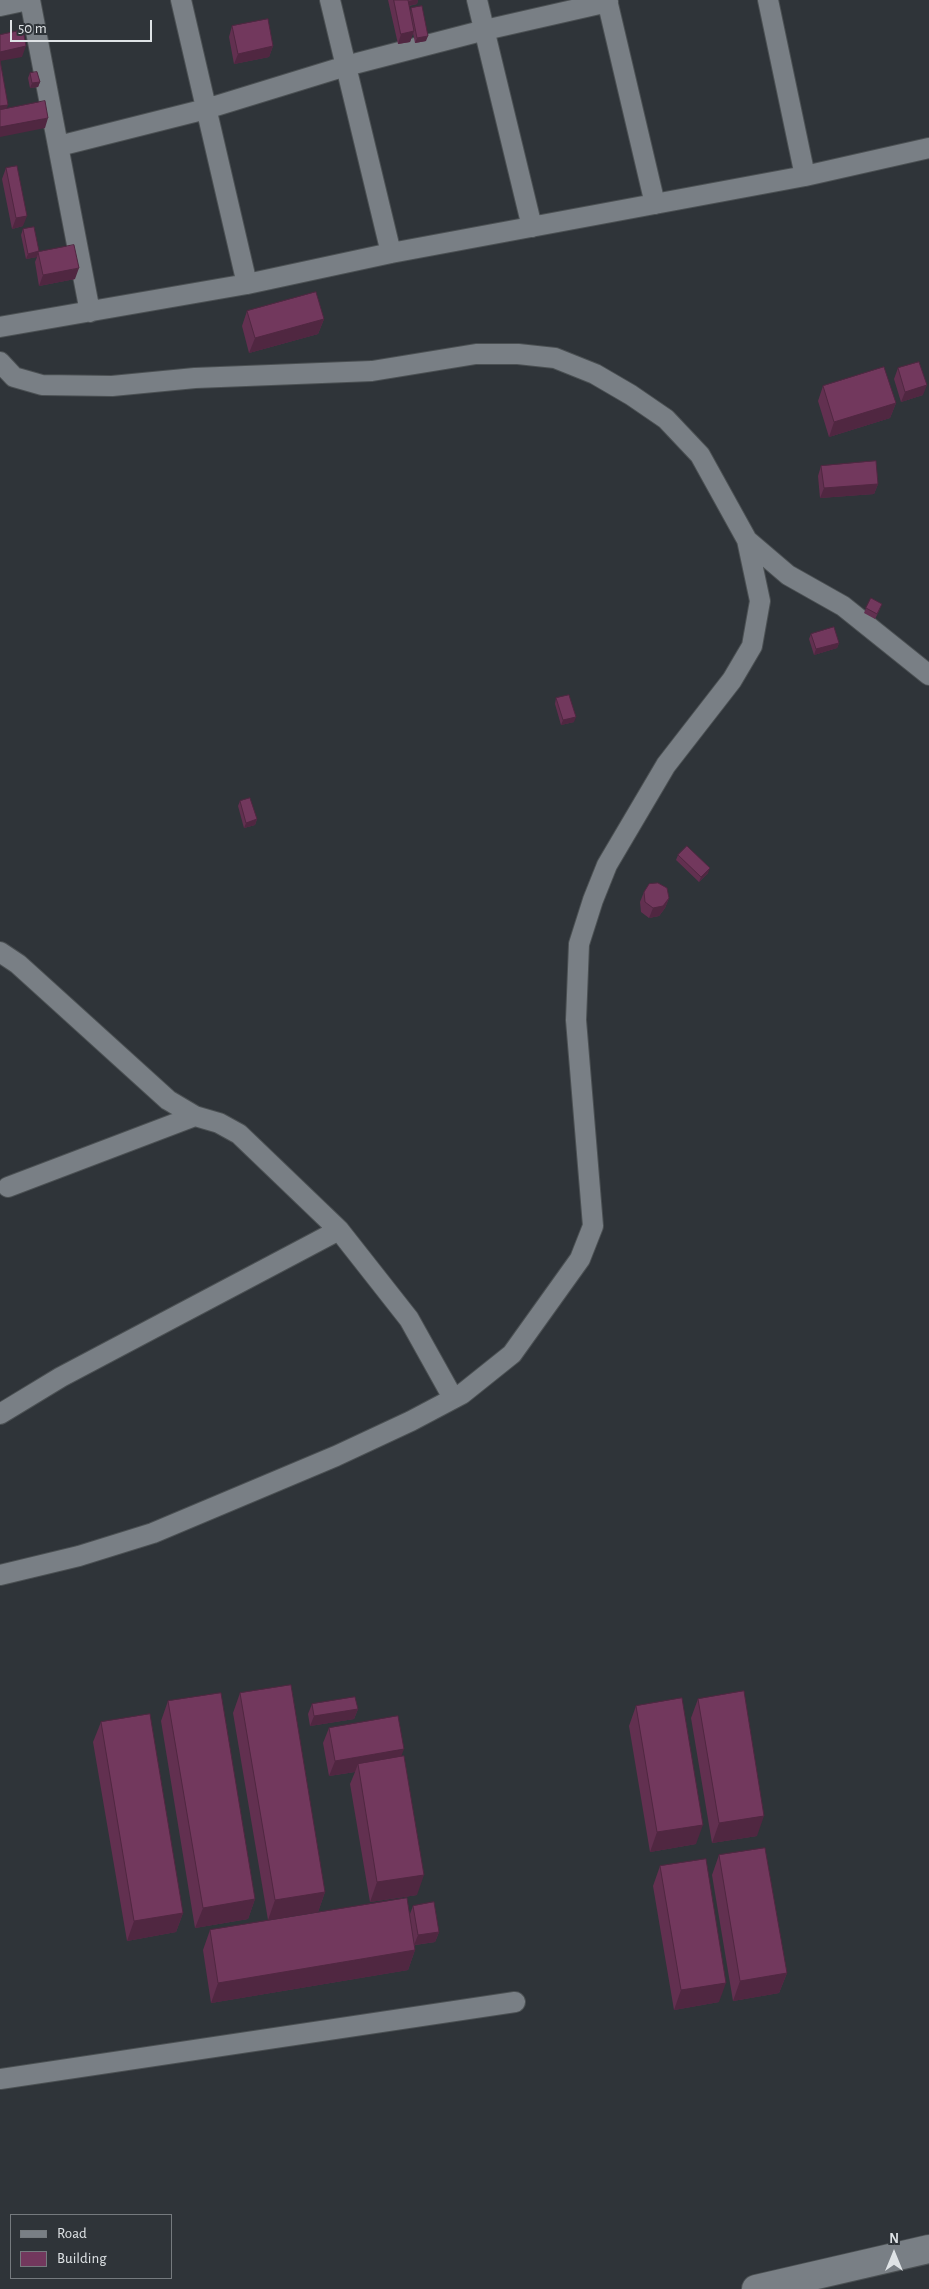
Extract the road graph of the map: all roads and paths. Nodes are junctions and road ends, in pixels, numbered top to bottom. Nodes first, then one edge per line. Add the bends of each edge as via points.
1 (29, 0) edge
2 (181, 0) edge
3 (330, 0) edge
4 (477, 0) edge
5 (768, 0) edge
6 (608, 1) edge
7 (0, 6) edge
8 (484, 30) junction
9 (346, 66) junction
10 (206, 108) junction
11 (59, 146) junction
12 (929, 148) edge
13 (805, 176) junction
14 (655, 204) junction
15 (532, 227) junction
16 (391, 253) junction
17 (247, 284) junction
18 (90, 312) junction
19 (0, 327) edge
20 (0, 362) edge
21 (747, 540) junction
22 (929, 675) edge
23 (0, 952) edge
24 (195, 1116) junction
25 (8, 1187) dead end
26 (339, 1230) junction
27 (454, 1398) junction
28 (0, 1414) edge
29 (0, 1575) edge
30 (515, 2002) dead end
31 (0, 2079) edge
32 (929, 2249) edge
33 (756, 2289) edge

1 - 7 street
1 - 11 street
2 - 10 street
3 - 9 street
4 - 8 street
5 - 13 street
6 - 8 street
6 - 14 street
8 - 9 street
8 - 15 street
9 - 10 street
9 - 16 street
10 - 11 street
10 - 17 street
11 - 18 street
12 - 13 street
13 - 14 street
14 - 15 street
15 - 16 street
16 - 17 street
17 - 18 street
18 - 19 street
20 - 21 street via 14,377 42,385 112,386 195,378 372,371 476,354 554,358 595,374 666,419 700,455
21 - 22 street via 788,576 843,606
21 - 27 street via 760,601 752,646 732,680 666,765 607,865 579,944 576,1020 592,1226 580,1259 512,1354
23 - 24 street via 18,964 168,1100
24 - 25 street
24 - 26 street via 219,1123 239,1134
26 - 27 street via 409,1319
26 - 28 street via 61,1377
27 - 29 street via 336,1456 153,1533 79,1556
30 - 31 street
32 - 33 street

